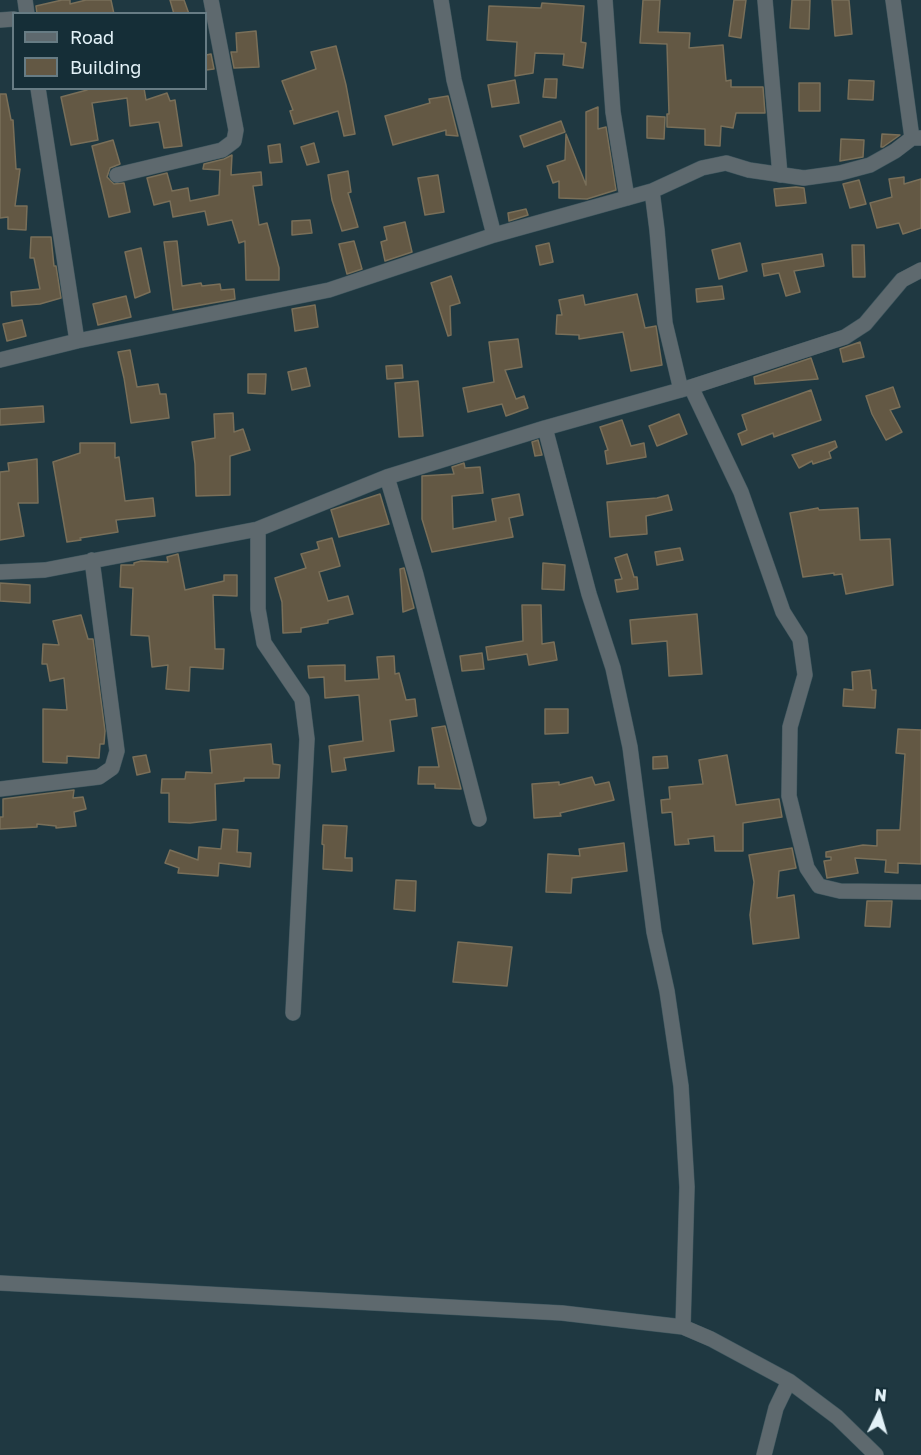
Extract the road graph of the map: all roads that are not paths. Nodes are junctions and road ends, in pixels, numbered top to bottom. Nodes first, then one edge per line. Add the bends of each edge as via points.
1 (210, 0) edge
2 (441, 0) edge
3 (604, 0) edge
4 (765, 0) edge
5 (893, 0) edge
6 (38, 90) edge
7 (916, 138) edge
8 (117, 175) dead end
9 (780, 175) junction
10 (652, 191) junction
11 (627, 198) junction
12 (494, 235) junction
13 (921, 270) edge
14 (77, 341) junction
15 (0, 360) edge
16 (686, 389) junction
17 (545, 428) junction
18 (387, 477) junction
19 (258, 529) junction
20 (92, 560) junction
21 (0, 573) edge
22 (0, 789) edge
23 (479, 819) dead end
24 (921, 892) edge
25 (293, 1012) dead end
26 (0, 1283) edge
27 (683, 1327) junction
28 (789, 1381) junction
29 (764, 1455) edge
30 (876, 1455) edge

1 - 8 street via 236,129 234,141 222,150
2 - 12 street via 454,80
3 - 11 street
4 - 9 street
5 - 7 street
6 - 14 street
7 - 9 street via 870,165 804,178
9 - 10 street via 726,163 702,168
10 - 11 street
10 - 16 street via 665,323
11 - 12 street
12 - 14 street via 329,290
13 - 16 street via 902,280 865,324 845,337
14 - 15 street
16 - 17 street
16 - 24 street via 741,492 783,612 800,639 805,675 790,727 789,796 807,868 819,886 840,891
17 - 18 street
17 - 27 street via 613,668 630,747 654,932 681,1086 687,1187
18 - 19 street
18 - 23 street
19 - 20 street
19 - 25 street via 258,609 264,643 302,699 307,739
20 - 21 street via 45,570
20 - 22 street via 117,752 112,768 99,777
26 - 27 street via 562,1313
27 - 28 street
28 - 29 street via 776,1408
28 - 30 street via 837,1417

